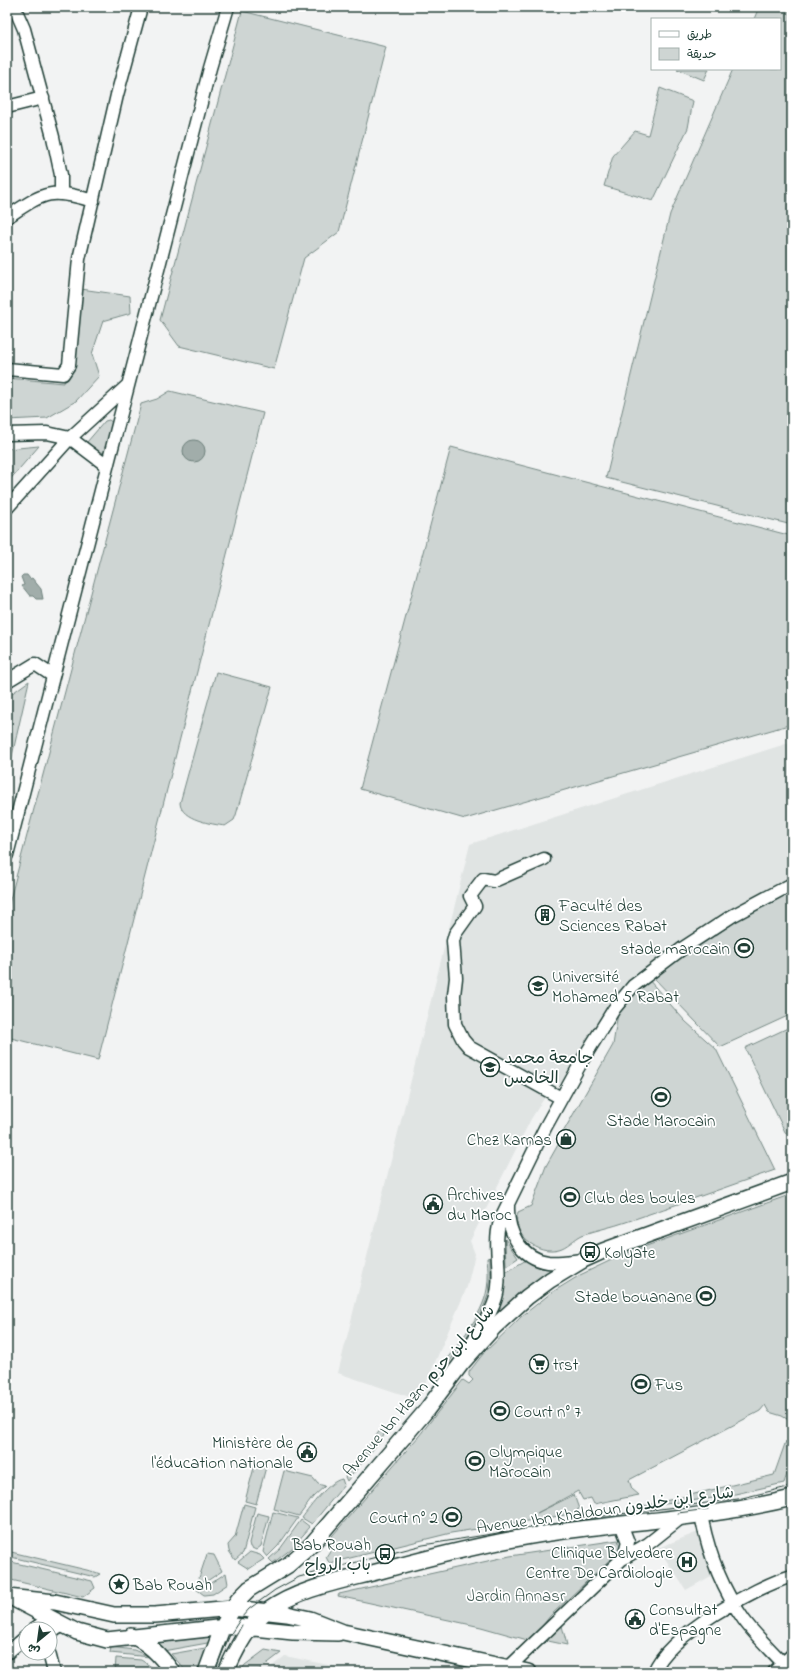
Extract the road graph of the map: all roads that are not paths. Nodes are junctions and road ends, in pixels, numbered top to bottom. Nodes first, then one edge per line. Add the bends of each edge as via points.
1 (141, 7) edge
2 (228, 7) edge
3 (7, 8) edge
4 (43, 98) junction
5 (7, 107) edge
6 (60, 193) junction
7 (93, 202) junction
8 (7, 217) edge
9 (7, 369) edge
10 (128, 385) junction
11 (7, 434) edge
12 (70, 438) junction
13 (107, 466) junction
14 (7, 508) edge
15 (53, 676) junction
16 (7, 681) edge
17 (7, 856) edge
18 (544, 859) dead end
19 (792, 884) edge
20 (561, 1098) junction
21 (792, 1182) edge
22 (508, 1206) junction
23 (583, 1260) junction
24 (461, 1364) junction
25 (792, 1498) edge
26 (701, 1515) junction
27 (682, 1517) junction
28 (622, 1524) junction
29 (621, 1560) junction
30 (792, 1576) edge
31 (12, 1598) edge
32 (734, 1602) junction
33 (233, 1608) junction
34 (265, 1612) junction
35 (155, 1615) junction
36 (43, 1621) edge
37 (55, 1621) edge
38 (58, 1625) edge
39 (223, 1626) junction
40 (252, 1627) junction
41 (342, 1632) junction
42 (132, 1637) junction
43 (18, 1645) edge
44 (7, 1653) edge
45 (788, 1659) edge
46 (51, 1661) edge
47 (506, 1670) edge
48 (54, 1672) edge
49 (172, 1672) edge
50 (206, 1672) edge
51 (226, 1672) edge
52 (528, 1672) edge
53 (654, 1672) edge
54 (774, 1672) edge

1 - 7 street via 117,95
2 - 10 street
3 - 4 street via 17,13 20,18
4 - 5 street
4 - 6 street via 61,174
6 - 7 street
6 - 8 street via 41,195
7 - 9 street via 79,259 68,369 63,374
10 - 12 street
10 - 13 street
11 - 12 street via 47,433
12 - 13 street
12 - 14 street
13 - 15 street
15 - 16 street via 35,664
15 - 17 street
18 - 20 street via 494,881 483,879 470,896 475,906 453,940 456,978 455,1024 469,1047
19 - 20 street via 732,916 683,948 633,986 609,1017
20 - 22 street
21 - 23 main road, Avenue Ibn Hazm شارع ابن حزم via 659,1229
22 - 23 street via 508,1220 512,1233 528,1254 549,1262
22 - 24 street via 497,1232 497,1296
23 - 24 main road, Avenue Ibn Hazm شارع ابن حزم via 550,1280 512,1310
24 - 33 main road, Avenue Ibn Hazm شارع ابن حزم via 425,1412 310,1544 288,1565 249,1589
25 - 26 main road, Avenue Ibn Khaldoun شارع ابن خلدون
26 - 27 main road, Avenue Ibn Khaldoun شارع ابن خلدون
26 - 32 street via 712,1556
27 - 28 main road, Avenue Ibn Khaldoun شارع ابن خلدون
27 - 29 street via 648,1544
28 - 29 street via 628,1546
28 - 34 main road, Avenue Ibn Khaldoun شارع ابن خلدون via 521,1538 426,1559 302,1592
29 - 47 street
30 - 32 street via 766,1585
31 - 35 main road via 55,1602 114,1615
31 - 36 main road
32 - 45 street via 744,1620
32 - 53 street via 701,1624 669,1651
33 - 34 main road
33 - 35 main road
33 - 39 main road, Avenue Ibn Hazm شارع ابن حزم
34 - 40 main road
34 - 41 main road via 310,1619
35 - 37 main road via 113,1620 65,1611
38 - 42 main road via 107,1640
39 - 40 main road
39 - 42 main road
39 - 50 main road, Avenue Ibn Hazm شارع ابن حزم
40 - 41 main road via 293,1632
40 - 51 main road
41 - 47 main road
42 - 49 main road via 149,1646
43 - 44 street
45 - 54 street
46 - 48 street
47 - 52 main road

